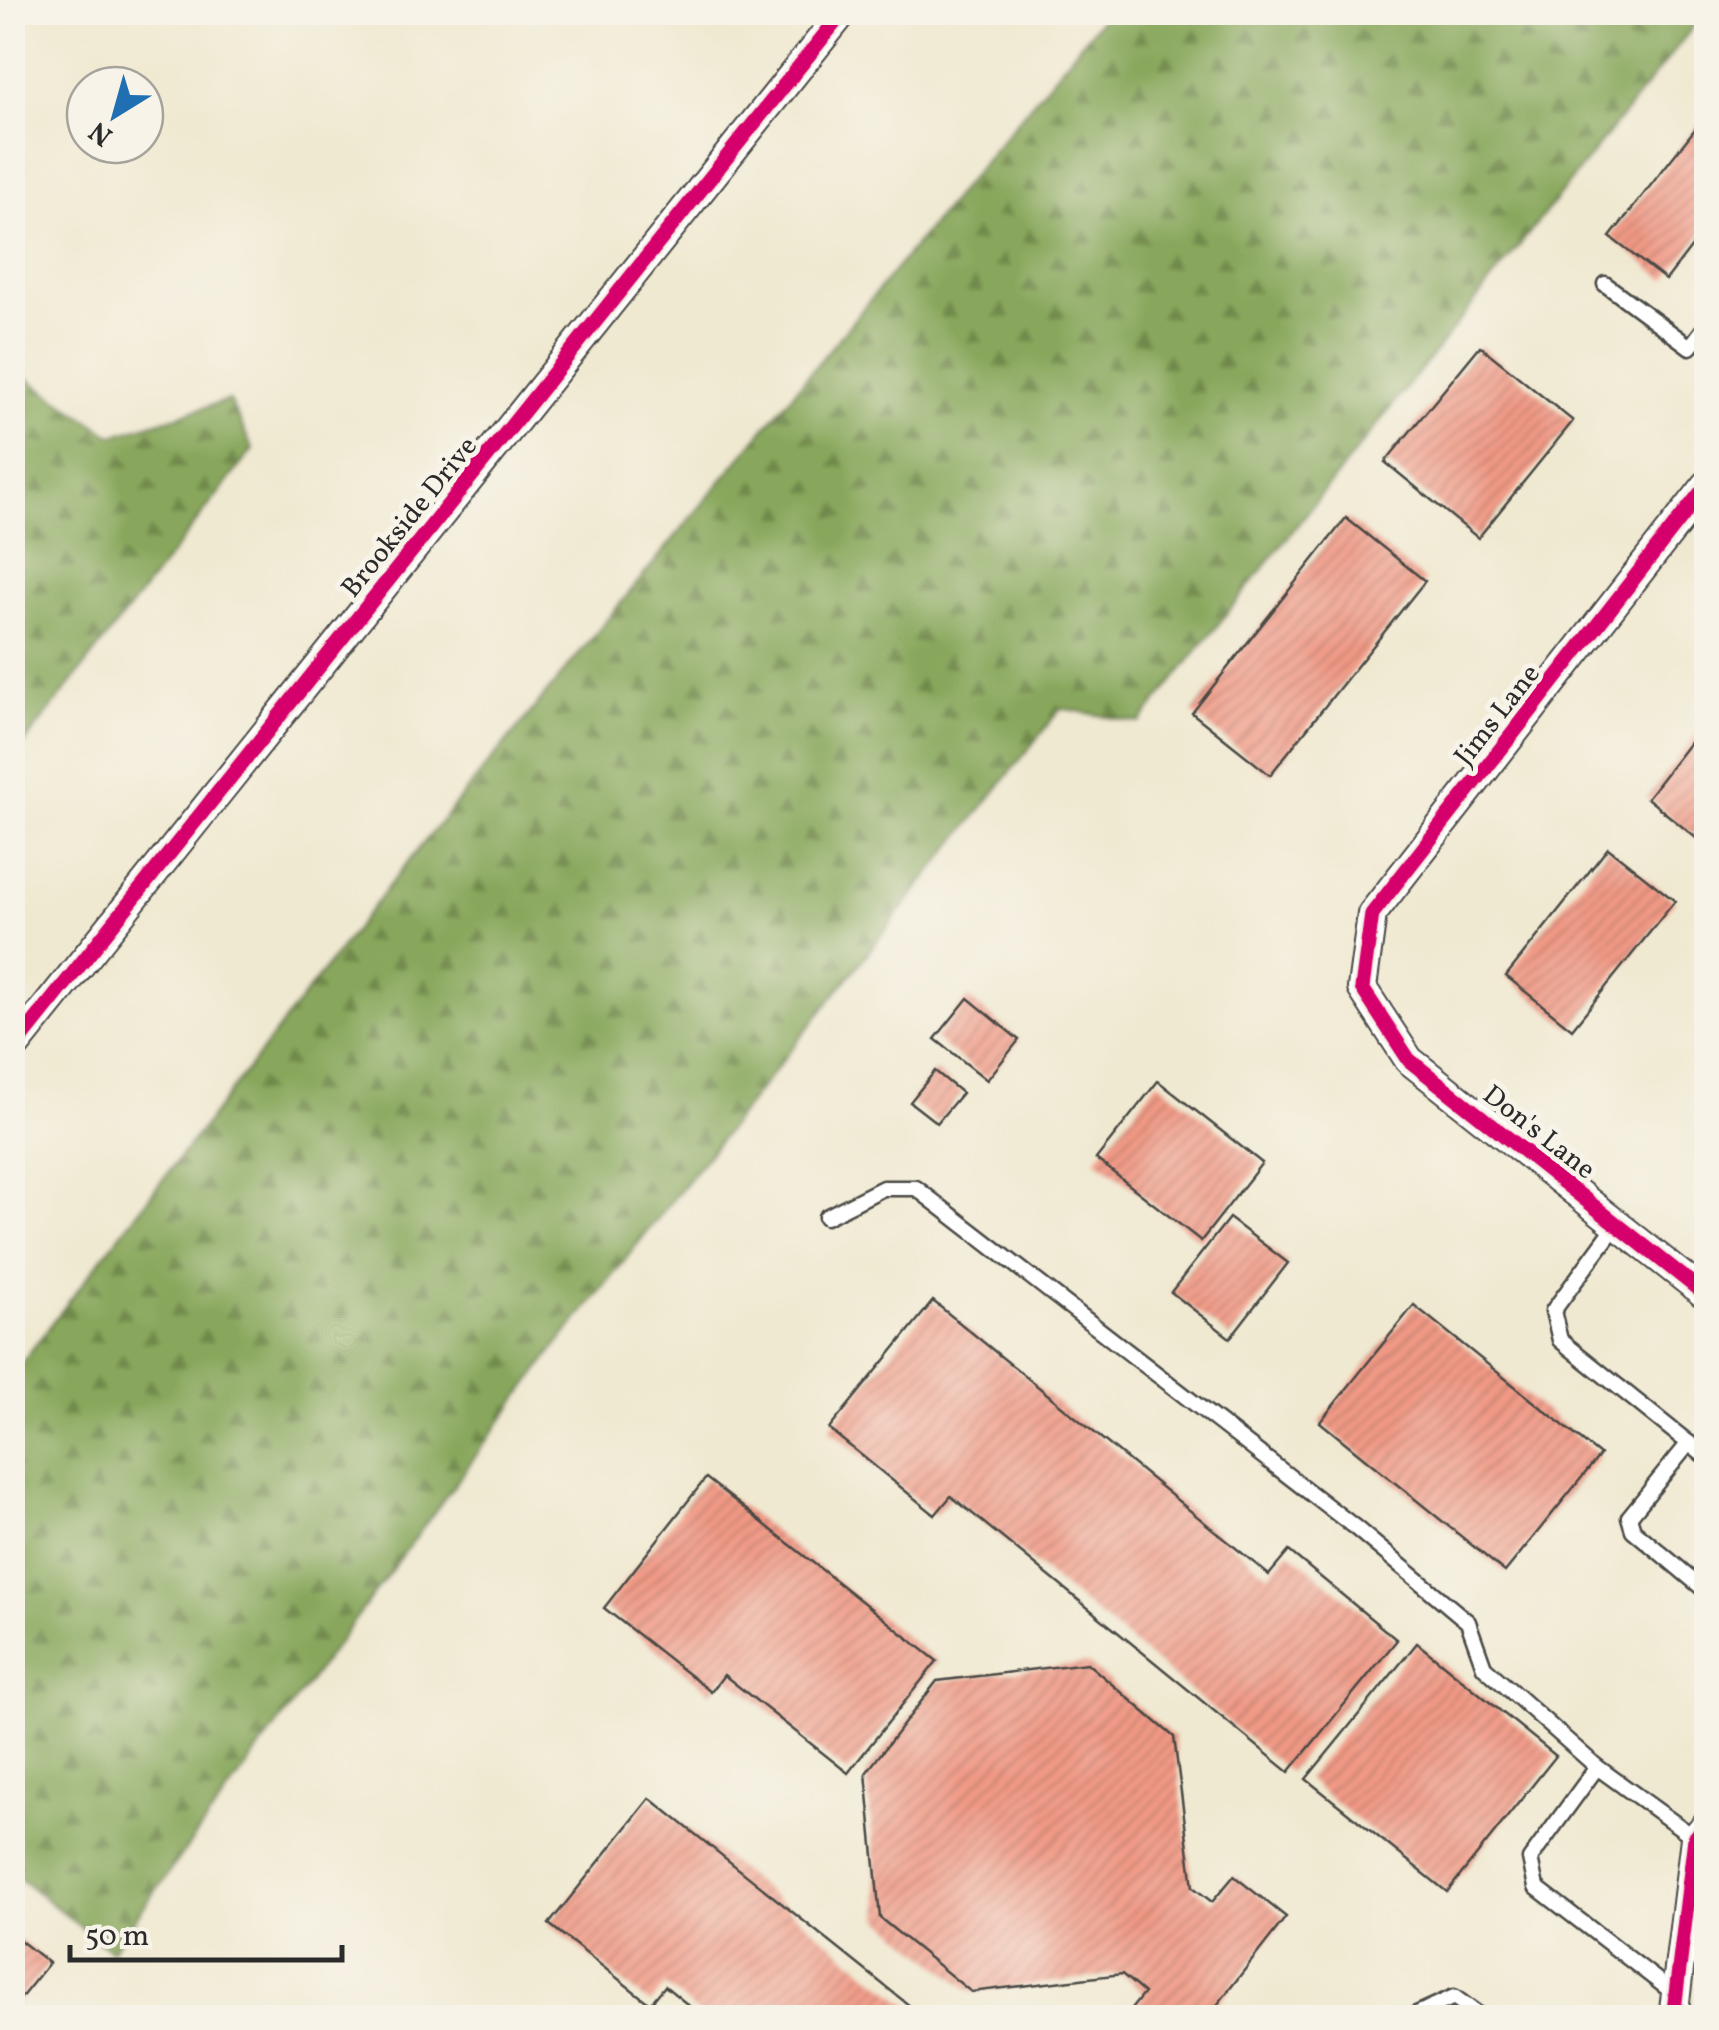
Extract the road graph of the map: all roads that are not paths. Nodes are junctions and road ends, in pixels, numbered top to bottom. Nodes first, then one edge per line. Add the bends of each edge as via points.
1 (843, 12) edge
2 (1604, 284) dead end
3 (1706, 326) edge
4 (1706, 486) edge
5 (1362, 988) joint
6 (12, 1050) edge
7 (826, 1216) dead end
8 (1618, 1224) junction
9 (1704, 1289) edge
10 (1689, 1443) junction
11 (1706, 1458) edge
12 (1706, 1591) edge
13 (1598, 1767) junction
14 (1701, 1831) edge
15 (1674, 2006) edge
16 (1408, 2018) edge
17 (1483, 2018) edge

1 - 6 street, Brookside Drive
2 - 3 lane via 1690,347
4 - 5 street, Jims Lane via 1372,914
5 - 8 street, Don's Lane via 1409,1060
7 - 13 lane via 883,1188 916,1188 1468,1622 1484,1667
8 - 9 street, Don's Lane
8 - 10 lane via 1553,1311 1560,1340
10 - 11 lane
10 - 12 lane via 1629,1517 1633,1530
13 - 14 lane
13 - 15 lane via 1530,1859 1536,1887
14 - 15 street
16 - 17 lane via 1454,1996

